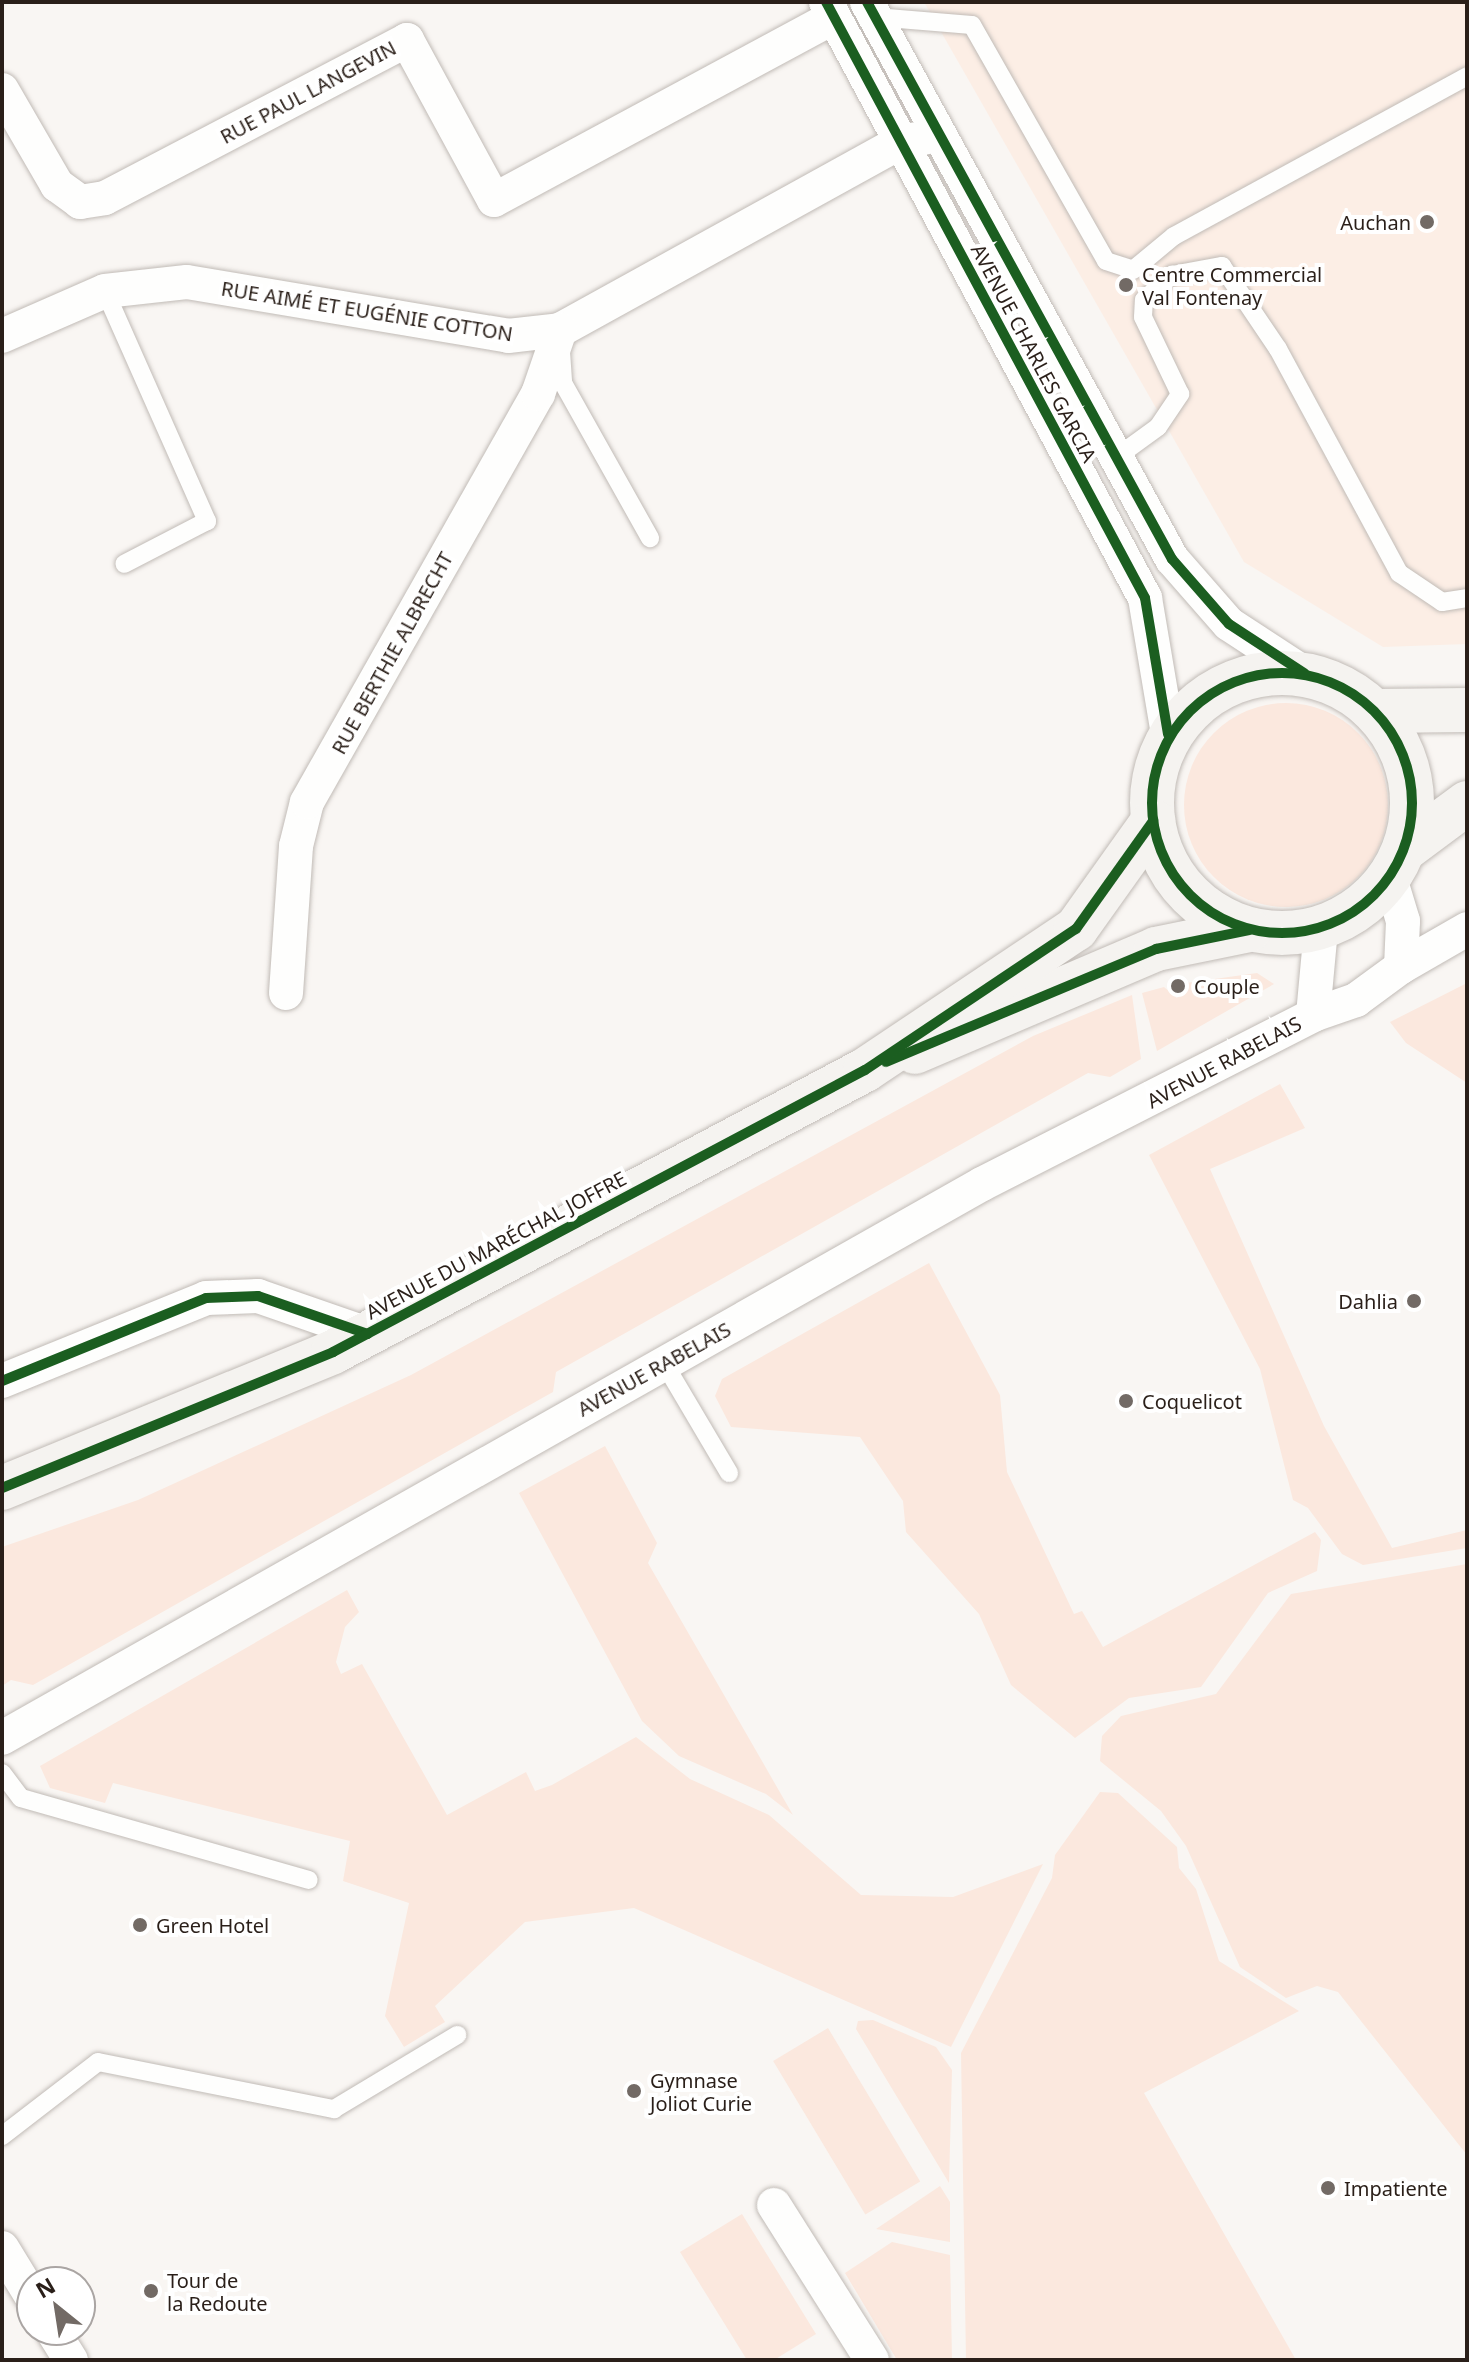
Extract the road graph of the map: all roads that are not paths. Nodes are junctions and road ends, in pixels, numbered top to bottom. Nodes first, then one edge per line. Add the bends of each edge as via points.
1 (871, 9) edge
2 (830, 10) edge
3 (1467, 76) edge
4 (2, 90) edge
5 (939, 135) junction
6 (900, 142) junction
7 (105, 291) junction
8 (17, 322) edge
9 (560, 330) junction
10 (2, 336) edge
11 (1114, 459) junction
12 (650, 538) dead end
13 (124, 564) dead end
14 (1467, 598) edge
15 (1304, 673) junction
16 (1467, 710) edge
17 (1376, 711) junction
18 (1168, 734) junction
19 (1467, 803) edge
20 (1153, 821) junction
21 (1398, 863) junction
22 (1321, 929) junction
23 (1467, 929) edge
24 (1249, 930) junction
25 (1401, 967) junction
26 (286, 993) dead end
27 (1313, 1015) junction
28 (865, 1070) junction
29 (368, 1334) junction
30 (664, 1363) junction
31 (2, 1381) edge
32 (729, 1473) dead end
33 (2, 1488) edge
34 (2, 1738) edge
35 (2, 1773) edge
36 (309, 1880) dead end
37 (457, 2035) dead end
38 (2, 2136) edge
39 (774, 2205) dead end
40 (2, 2248) edge
41 (16, 2271) edge
42 (872, 2360) edge

1 - 3 lane via 972,25 1115,267 1133,270 1174,236
1 - 5 street, AVENUE CHARLES GARCIA
2 - 4 street, RUE PAUL LANGEVIN via 494,200 407,40 105,198 80,202 57,185
2 - 6 street, AVENUE CHARLES GARCIA
5 - 6 street, RUE AIMÉ ET EUGÉNIE COTTON
5 - 11 street, AVENUE CHARLES GARCIA
6 - 9 street, RUE AIMÉ ET EUGÉNIE COTTON
6 - 18 street, AVENUE CHARLES GARCIA via 1145,598
7 - 8 street, RUE AIMÉ ET EUGÉNIE COTTON
7 - 9 street, RUE AIMÉ ET EUGÉNIE COTTON via 187,282 508,336
7 - 13 lane via 207,521
8 - 10 street, RUE AIMÉ ET EUGÉNIE COTTON
9 - 12 lane via 563,383
9 - 26 street, RUE BERTHIE ALBRECHT via 538,394 307,802 296,846
11 - 14 lane via 1158,427 1180,394 1143,317 1144,300 1172,275 1222,266 1278,349 1399,573 1442,602
11 - 15 street, AVENUE CHARLES GARCIA via 1205,603
15 - 17 main road via 1343,687
15 - 18 main road via 1262,674 1223,686
16 - 17 main road
17 - 21 main road via 1400,744 1412,784
18 - 20 main road via 1150,798
19 - 21 main road
20 - 24 main road via 1167,867 1185,891 1216,917
20 - 28 main road, AVENUE DU MARÉCHAL JOFFRE via 1076,929
21 - 22 main road via 1359,909
21 - 25 street
22 - 24 main road
22 - 27 street, AVENUE RABELAIS
23 - 25 street, AVENUE RABELAIS
24 - 28 main road, AVENUE DU MARÉCHAL JOFFRE via 1156,949 959,1037
25 - 27 street, AVENUE RABELAIS via 1356,1000
27 - 30 street, AVENUE RABELAIS via 982,1184
28 - 29 main road, AVENUE DU MARÉCHAL JOFFRE
29 - 31 street via 258,1296 206,1298
29 - 33 main road, AVENUE DU MARÉCHAL JOFFRE
30 - 32 lane
30 - 34 street, AVENUE RABELAIS
35 - 36 lane via 21,1798
37 - 38 lane via 334,2109 98,2062
39 - 42 street
40 - 41 street

